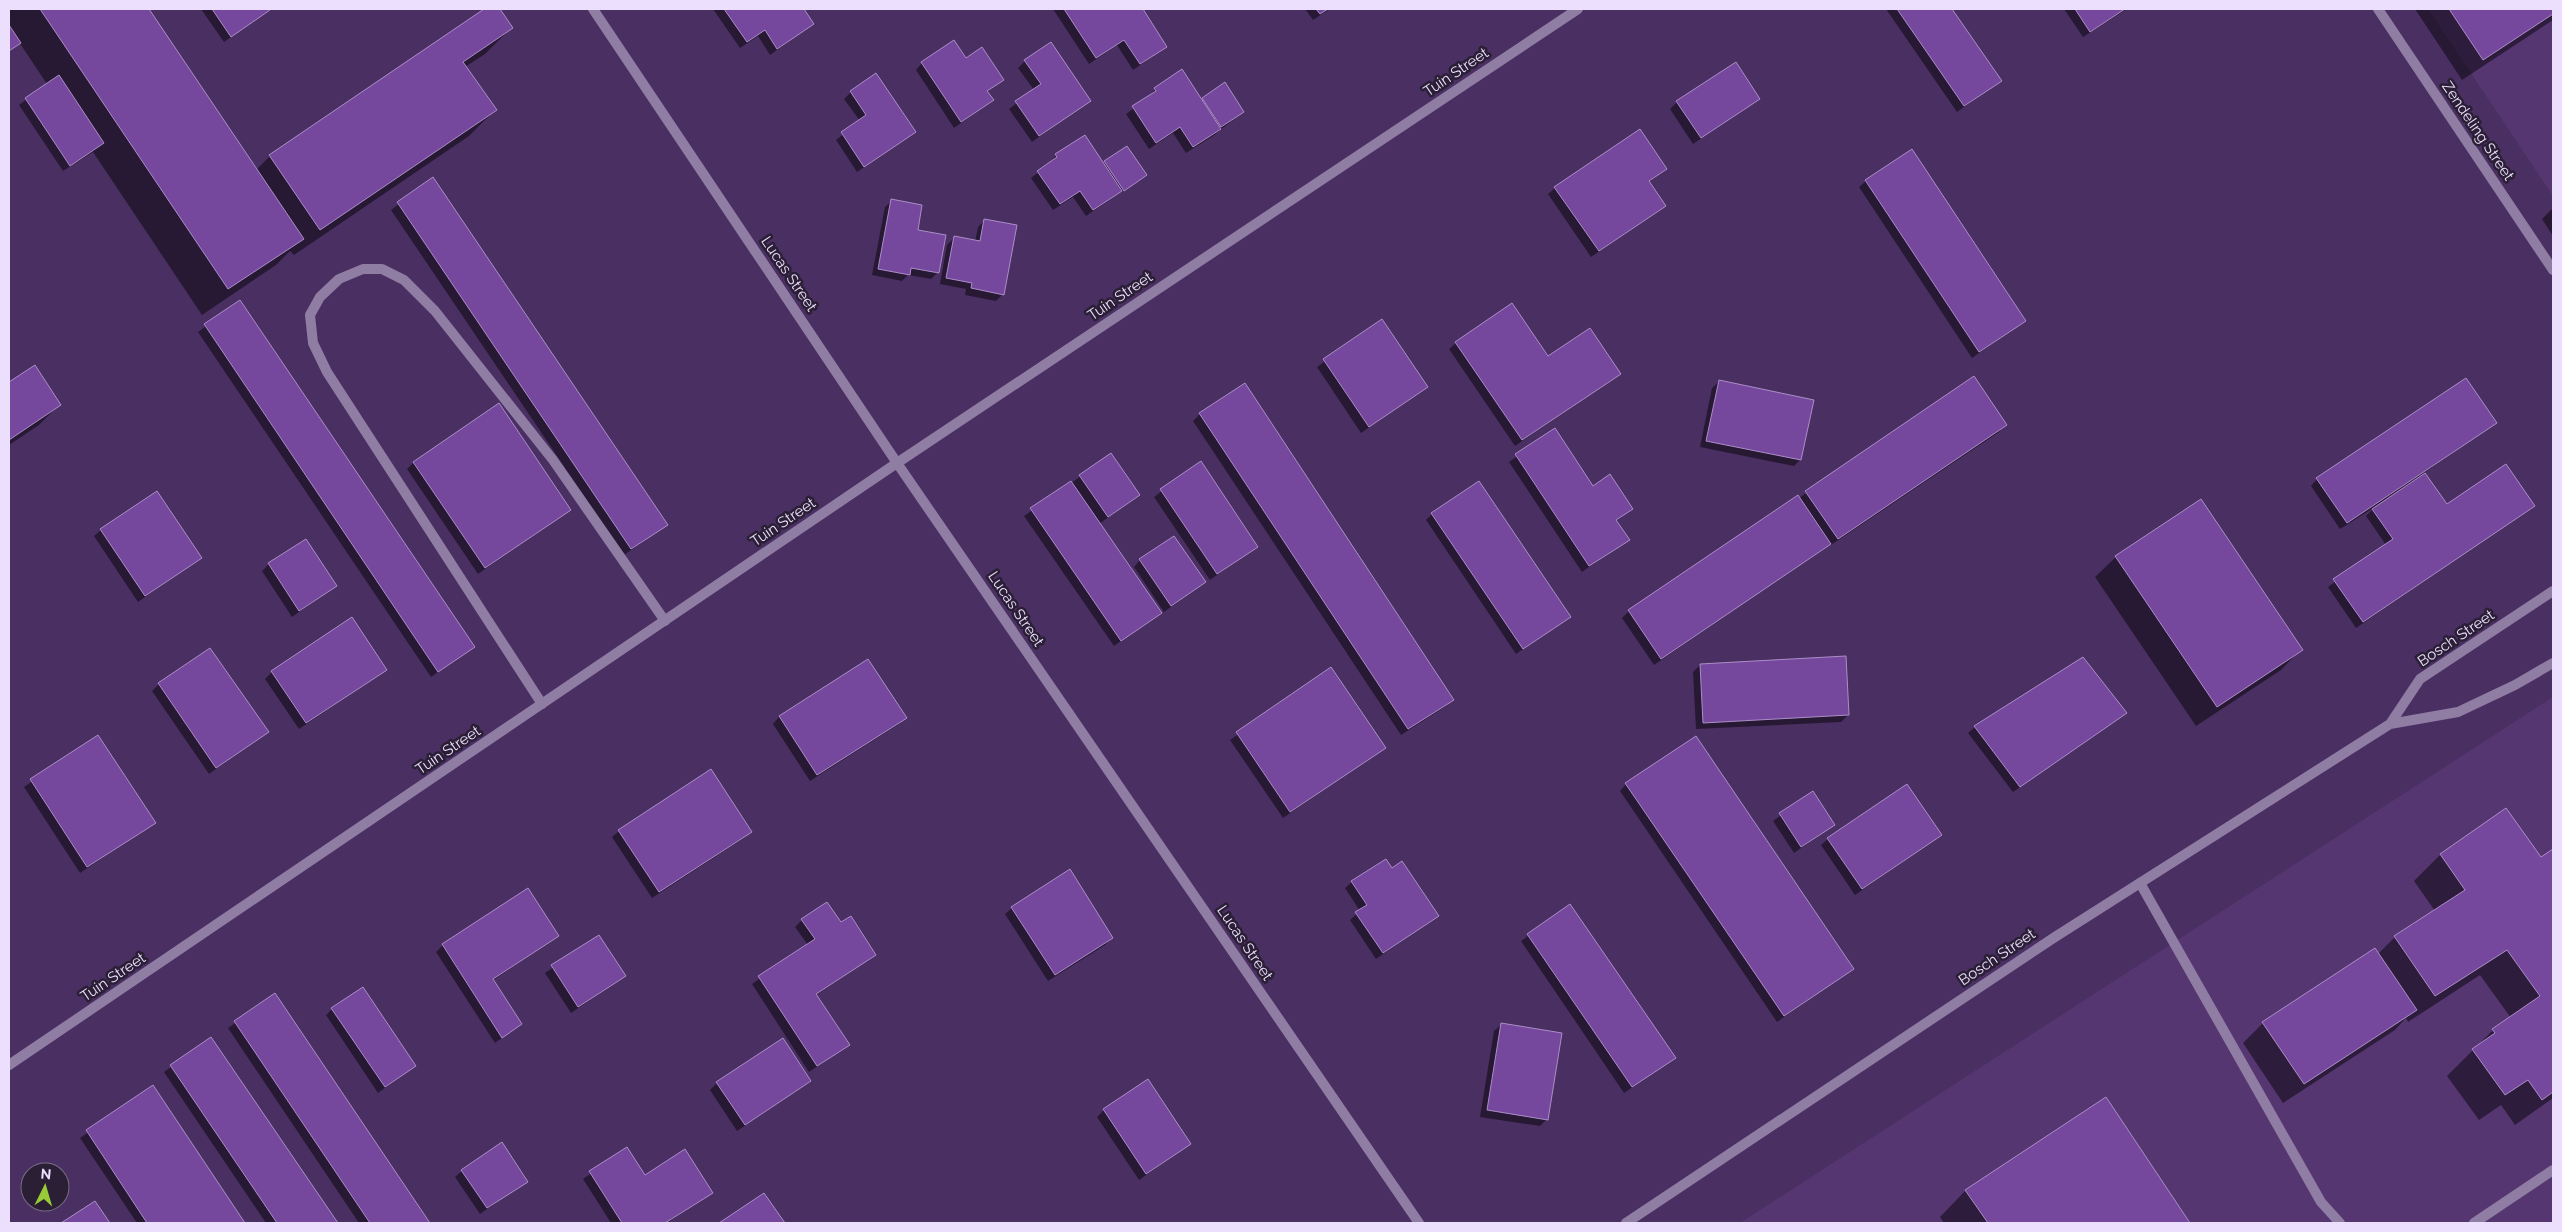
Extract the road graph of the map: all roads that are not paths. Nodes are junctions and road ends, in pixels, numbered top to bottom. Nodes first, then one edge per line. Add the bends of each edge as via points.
1 (593, 9) edge
2 (1578, 9) edge
3 (2378, 9) edge
4 (2553, 270) edge
5 (897, 463) junction
6 (2553, 591) edge
7 (665, 621) junction
8 (2553, 663) edge
9 (542, 704) junction
10 (2390, 724) junction
11 (2140, 882) junction
12 (9, 1065) edge
13 (2553, 1170) edge
14 (1419, 1223) edge
15 (1626, 1223) edge
16 (2340, 1223) edge
17 (2474, 1223) edge

1 - 5 street, Lucas Street
2 - 5 street, Tuin Street
3 - 4 street, Zendeling Street
5 - 7 street, Tuin Street
5 - 14 street, Lucas Street
6 - 10 street, Bosch Street via 2420,679
7 - 9 street, Tuin Street
7 - 9 street via 554,460 435,312 404,280 382,269 363,269 339,279 320,297 310,315 313,344 327,372
8 - 10 street, Bosch Street via 2458,712
9 - 12 street, Tuin Street
10 - 11 street, Bosch Street
11 - 15 street, Bosch Street
11 - 16 street via 2321,1202
13 - 17 street

